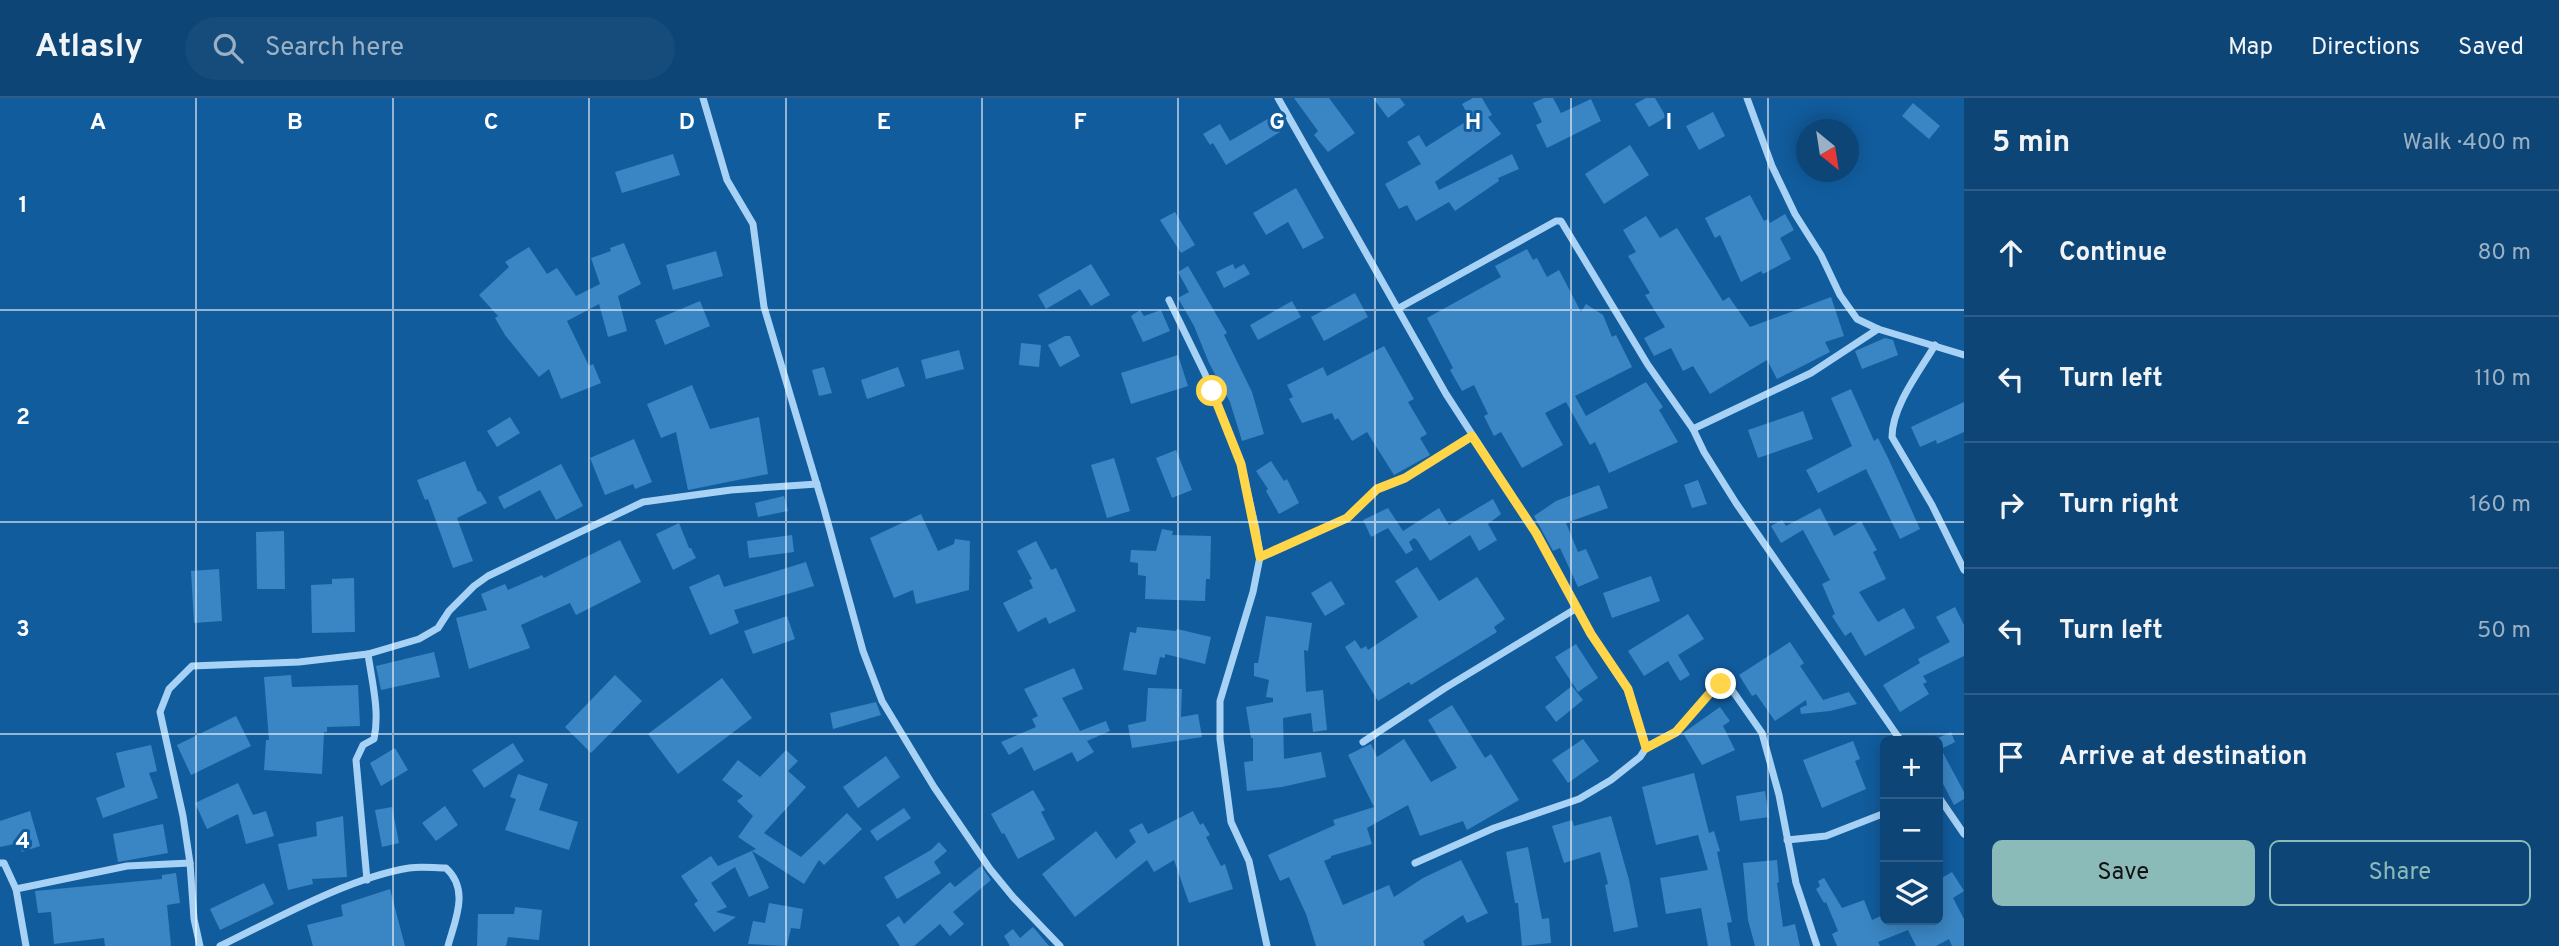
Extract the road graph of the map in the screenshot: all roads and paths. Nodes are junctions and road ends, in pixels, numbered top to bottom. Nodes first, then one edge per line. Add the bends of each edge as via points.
1 (704, 98) edge
2 (1278, 98) edge
3 (1748, 98) edge
4 (1169, 300) dead end
5 (1399, 307) junction
6 (1878, 329) junction
7 (1935, 345) junction
8 (1964, 355) edge
9 (1693, 429) junction
10 (1472, 436) junction
11 (817, 484) junction
12 (1260, 557) junction
13 (1964, 570) edge
14 (1577, 608) junction
15 (368, 654) junction
16 (1898, 736) edge
17 (1363, 743) dead end
18 (1646, 748) junction
19 (1940, 799) edge
20 (1880, 815) edge
21 (1964, 834) edge
22 (1787, 840) junction
23 (0, 863) edge
24 (190, 863) junction
25 (1415, 863) dead end
26 (367, 880) junction
27 (16, 889) junction
28 (26, 946) edge
29 (200, 946) edge
30 (220, 946) edge
31 (448, 946) edge
32 (1060, 946) edge
33 (1267, 946) edge
34 (1817, 946) edge

1 - 11 street via 727,180 753,224 764,307
2 - 5 street
3 - 6 street via 1772,166 1840,295 1857,319
4 - 12 street via 1241,464
5 - 9 street via 1561,221 1648,365
5 - 10 street
6 - 7 street
6 - 9 street via 1811,373
7 - 8 street
7 - 13 street via 1899,405 1892,437
9 - 16 street via 1736,503
10 - 12 street via 1405,478 1377,489 1347,518
10 - 14 street via 1536,533
11 - 15 street via 643,502 488,576 449,611 438,628 419,639
11 - 32 street via 863,651 882,701 990,869
12 - 33 street via 1254,592 1220,701 1220,739 1231,822 1249,861
14 - 17 street
14 - 18 street via 1628,689
15 - 24 street via 192,666 169,689 160,712
15 - 26 street via 376,730 356,760
18 - 22 street via 1676,732 1716,686 1732,690 1762,733
18 - 25 street via 1611,780 1579,799 1494,828
19 - 21 street
20 - 22 street via 1826,836
22 - 34 street
23 - 27 street
24 - 27 street via 127,866
24 - 29 street
26 - 30 street
26 - 31 street via 409,868 446,868 459,888
27 - 28 street

